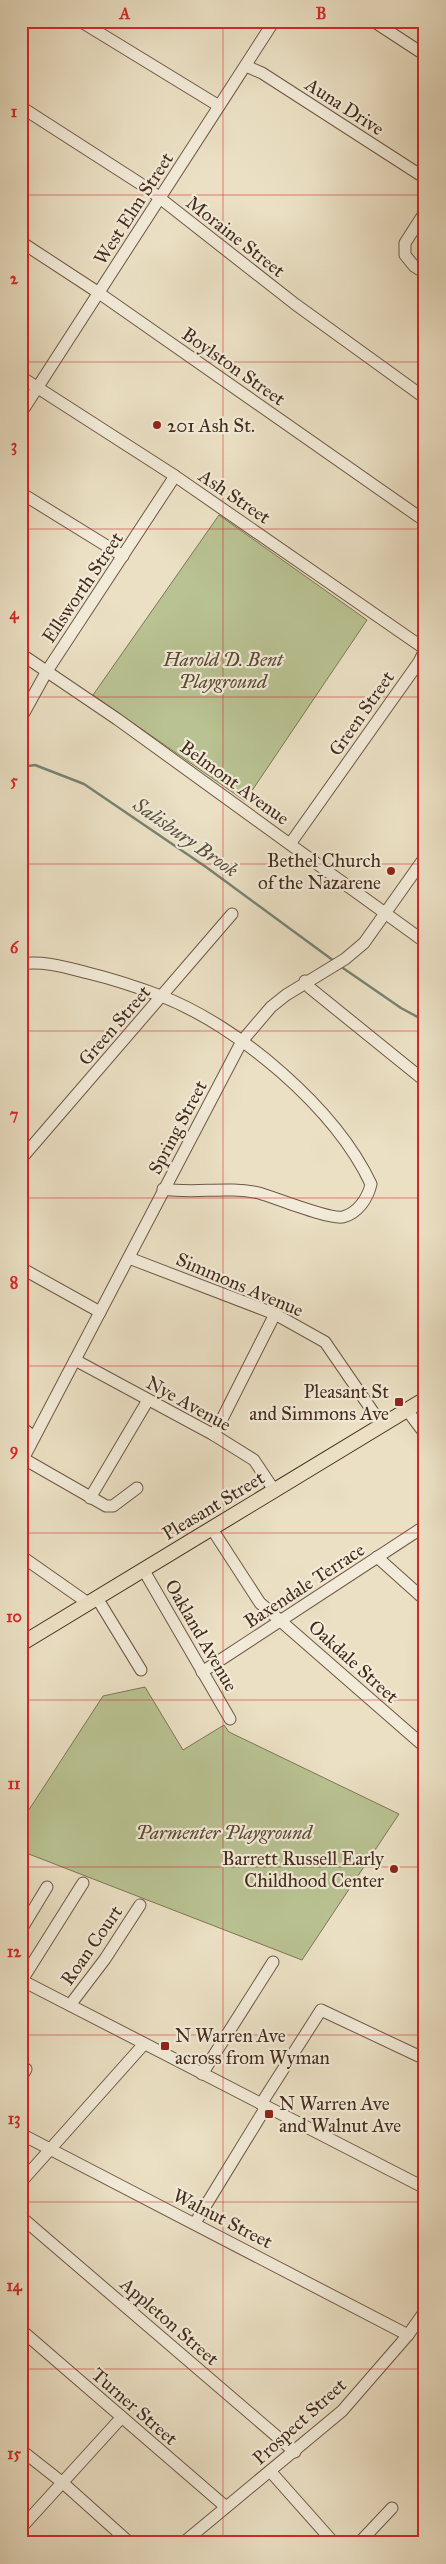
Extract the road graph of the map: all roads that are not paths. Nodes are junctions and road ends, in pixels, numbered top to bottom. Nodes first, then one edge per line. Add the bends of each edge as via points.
1 (80, 21) edge
2 (372, 21) edge
3 (269, 23) edge
4 (425, 55) edge
5 (246, 66) junction
6 (219, 106) junction
7 (21, 107) edge
8 (425, 178) edge
9 (160, 198) junction
10 (425, 212) edge
11 (21, 242) edge
12 (425, 273) edge
13 (99, 293) junction
14 (21, 377) edge
15 (38, 388) junction
16 (425, 398) edge
17 (21, 414) edge
18 (175, 476) junction
19 (21, 493) edge
20 (425, 521) edge
21 (124, 556) junction
22 (425, 649) edge
23 (21, 654) edge
24 (47, 671) junction
25 (21, 718) edge
26 (290, 844) junction
27 (425, 857) edge
28 (232, 914) dead end
29 (385, 914) junction
30 (425, 942) edge
31 (21, 964) edge
32 (306, 981) junction
33 (162, 996) junction
34 (242, 1041) junction
35 (425, 1081) edge
36 (21, 1159) edge
37 (164, 1188) junction
38 (129, 1258) junction
39 (21, 1268) edge
40 (100, 1312) junction
41 (275, 1314) junction
42 (75, 1360) junction
43 (425, 1399) edge
44 (148, 1400) junction
45 (407, 1410) junction
46 (382, 1425) junction
47 (21, 1428) edge
48 (425, 1434) edge
49 (214, 1435) junction
50 (34, 1437) junction
51 (22, 1461) edge
52 (137, 1488) dead end
53 (274, 1490) junction
54 (90, 1498) junction
55 (425, 1526) edge
56 (212, 1529) junction
57 (21, 1556) edge
58 (377, 1557) junction
59 (143, 1569) junction
60 (92, 1600) junction
61 (425, 1600) edge
62 (282, 1621) junction
63 (21, 1644) edge
64 (141, 1670) dead end
65 (202, 1672) junction
66 (230, 1719) dead end
67 (425, 1747) edge
68 (83, 1883) dead end
69 (47, 1887) dead end
70 (140, 1905) dead end
71 (21, 1930) edge
72 (273, 1962) dead end
73 (22, 1980) edge
74 (70, 2005) junction
75 (144, 2044) junction
76 (425, 2059) edge
77 (202, 2074) junction
78 (263, 2106) junction
79 (21, 2134) edge
80 (50, 2149) junction
81 (21, 2182) edge
82 (425, 2188) edge
83 (21, 2217) edge
84 (195, 2223) junction
85 (425, 2311) edge
86 (21, 2330) edge
87 (408, 2335) junction
88 (122, 2417) junction
89 (21, 2450) edge
90 (295, 2452) junction
91 (270, 2471) junction
92 (63, 2483) junction
93 (226, 2507) junction
94 (392, 2508) dead end
95 (21, 2528) edge
96 (130, 2543) edge
97 (183, 2543) edge
98 (334, 2543) edge
99 (359, 2543) edge

1 - 6 street
2 - 4 street
3 - 5 street, West Elm Street
5 - 6 street, West Elm Street
5 - 8 street, Auna Drive via 262,73
6 - 9 street, West Elm Street
7 - 9 street, Moraine Street
9 - 13 street, West Elm Street
9 - 16 street, Moraine Street via 295,304
10 - 12 street via 405,244 405,255
11 - 13 street, Boylston Street
13 - 15 street, West Elm Street
13 - 20 street, Boylston Street
14 - 15 street, Ash Street
15 - 17 street, West Elm Street
15 - 18 street, Ash Street
18 - 21 street, Ellsworth Street
18 - 22 street, Ash Street
19 - 21 street
21 - 24 street, Ellsworth Street
22 - 26 street, Green Street
23 - 24 street, Belmont Avenue
24 - 25 street, Ellsworth Street
24 - 26 street, Belmont Avenue
26 - 29 street, Belmont Avenue
27 - 29 street, Spring Street
28 - 33 street, Green Street
29 - 30 street, Belmont Avenue
29 - 32 street, Spring Street via 364,943 345,959
31 - 33 street via 56,965
32 - 34 street, Spring Street via 271,1007
32 - 35 street via 310,988
33 - 34 street
33 - 36 street, Green Street
34 - 37 street, Spring Street
34 - 37 street via 319,1109 347,1143 371,1184 368,1198 344,1217 331,1218 257,1193
37 - 38 street, Spring Street
38 - 40 street, Spring Street
38 - 41 street, Simmons Avenue
39 - 40 street
40 - 42 street, Spring Street
41 - 46 street, Simmons Avenue via 325,1342
41 - 49 street
42 - 44 street, Nye Avenue
42 - 50 street, Spring Street
43 - 45 main road, Pleasant Street
44 - 49 street, Nye Avenue
44 - 54 street
45 - 46 main road, Pleasant Street
45 - 48 street
46 - 53 main road, Pleasant Street
47 - 50 street
49 - 53 street, Nye Avenue via 254,1460
50 - 51 street, Spring Street
51 - 54 street
52 - 54 street via 113,1506
53 - 56 main road, Pleasant Street
55 - 58 street, Baxendale Terrace
56 - 59 main road, Pleasant Street
56 - 62 street, Oakdale Street via 260,1602
57 - 60 street
58 - 61 street
58 - 62 street, Baxendale Terrace
59 - 60 main road, Pleasant Street
59 - 65 street, Oakland Avenue
60 - 63 main road, Pleasant Street
60 - 64 street
62 - 65 street, Baxendale Terrace
62 - 67 street, Oakdale Street
65 - 66 street, Oakland Avenue
68 - 73 street
69 - 71 street
70 - 74 street, Roan Court
72 - 77 street
73 - 74 street
74 - 75 street
75 - 77 street
75 - 80 street
76 - 78 street via 321,2010
77 - 78 street
78 - 82 street
78 - 84 street
79 - 80 street, Walnut Street
80 - 81 street
80 - 84 street, Walnut Street
83 - 90 street, Appleton Street
84 - 87 street, Walnut Street
85 - 87 street, Prospect Street
86 - 88 street, Turner Street
87 - 90 street, Prospect Street via 342,2411
88 - 92 street
88 - 93 street, Turner Street
89 - 92 street
90 - 91 street, Prospect Street
91 - 93 street, Prospect Street
91 - 98 street
92 - 95 street
92 - 96 street
93 - 97 street, Prospect Street
94 - 99 street

